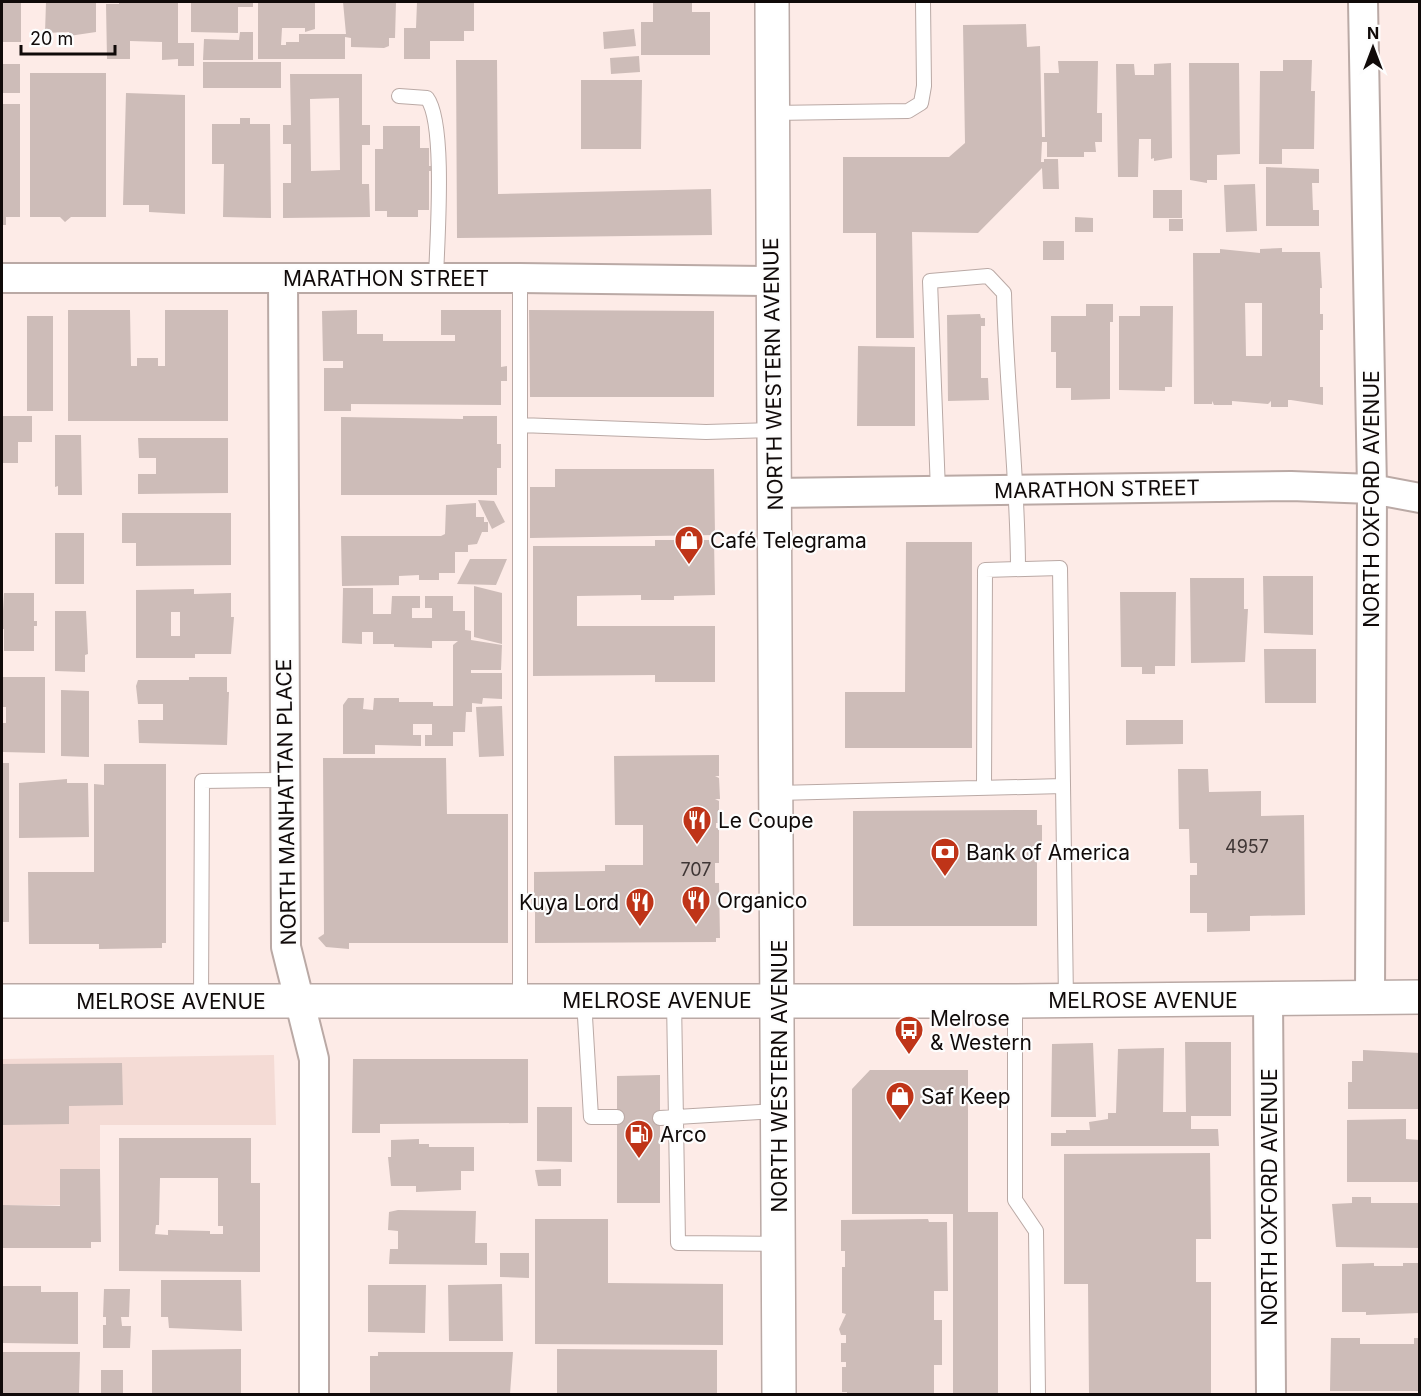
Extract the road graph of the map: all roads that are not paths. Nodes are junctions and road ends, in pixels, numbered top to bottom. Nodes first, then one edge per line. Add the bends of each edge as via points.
1 (772, 2) edge
2 (923, 2) edge
3 (1363, 2) edge
4 (399, 96) dead end
5 (772, 113) junction
6 (282, 278) junction
7 (436, 278) junction
8 (520, 278) junction
9 (2, 279) edge
10 (770, 281) junction
11 (520, 425) junction
12 (773, 430) junction
13 (1017, 489) junction
14 (1372, 489) junction
15 (938, 491) junction
16 (774, 493) junction
17 (1419, 498) edge
18 (1018, 569) junction
19 (285, 780) junction
20 (1063, 786) junction
21 (984, 787) junction
22 (777, 793) junction
23 (1370, 997) junction
24 (1419, 997) edge
25 (1268, 999) junction
26 (584, 1000) junction
27 (674, 1000) junction
28 (779, 1000) junction
29 (2, 1001) edge
30 (201, 1001) junction
31 (301, 1001) junction
32 (520, 1001) junction
33 (1015, 1001) junction
34 (1066, 1001) junction
35 (779, 1111) junction
36 (617, 1117) dead end
37 (676, 1117) junction
38 (660, 1118) dead end
39 (779, 1244) junction
40 (314, 1395) edge
41 (779, 1395) edge
42 (1038, 1395) edge
43 (1271, 1395) edge

1 - 5 main road, NORTH WESTERN AVENUE
2 - 5 lane via 921,102 908,111
3 - 14 street, NORTH OXFORD AVENUE
4 - 7 lane via 427,98 434,107 438,134
5 - 10 main road, NORTH WESTERN AVENUE
6 - 7 street, MARATHON STREET
6 - 9 street, MARATHON STREET
6 - 19 street, NORTH MANHATTAN PLACE
7 - 8 street, MARATHON STREET
8 - 10 street, MARATHON STREET
8 - 11 lane
10 - 12 main road, NORTH WESTERN AVENUE
11 - 12 lane via 706,432
11 - 32 lane
12 - 16 main road, NORTH WESTERN AVENUE
13 - 14 street, MARATHON STREET
13 - 15 street, MARATHON STREET
13 - 15 lane via 1006,367 1005,293 988,276 930,281
13 - 18 lane
14 - 17 street, MARATHON STREET
14 - 23 street, NORTH OXFORD AVENUE
15 - 16 street, MARATHON STREET
16 - 22 main road, NORTH WESTERN AVENUE
18 - 20 lane via 1060,568
18 - 21 lane via 985,570
19 - 30 lane via 202,781
19 - 31 street, NORTH MANHATTAN PLACE via 286,947
20 - 21 lane
20 - 34 lane
21 - 22 lane
22 - 28 main road, NORTH WESTERN AVENUE
23 - 24 main road, MELROSE AVENUE
23 - 25 main road, MELROSE AVENUE
25 - 34 main road, MELROSE AVENUE
25 - 43 street, NORTH OXFORD AVENUE
26 - 27 main road, MELROSE AVENUE
26 - 32 main road, MELROSE AVENUE
26 - 36 lane via 591,1117
27 - 28 main road, MELROSE AVENUE
27 - 37 lane
28 - 33 main road, MELROSE AVENUE
28 - 35 main road, NORTH WESTERN AVENUE
29 - 30 main road, MELROSE AVENUE
30 - 31 main road, MELROSE AVENUE
31 - 32 main road, MELROSE AVENUE
31 - 40 street, NORTH MANHATTAN PLACE via 314,1059
33 - 34 main road, MELROSE AVENUE
33 - 42 lane via 1015,1200 1036,1231
35 - 37 lane
35 - 39 main road, NORTH WESTERN AVENUE
37 - 38 lane
37 - 39 lane via 678,1243
39 - 41 main road, NORTH WESTERN AVENUE

